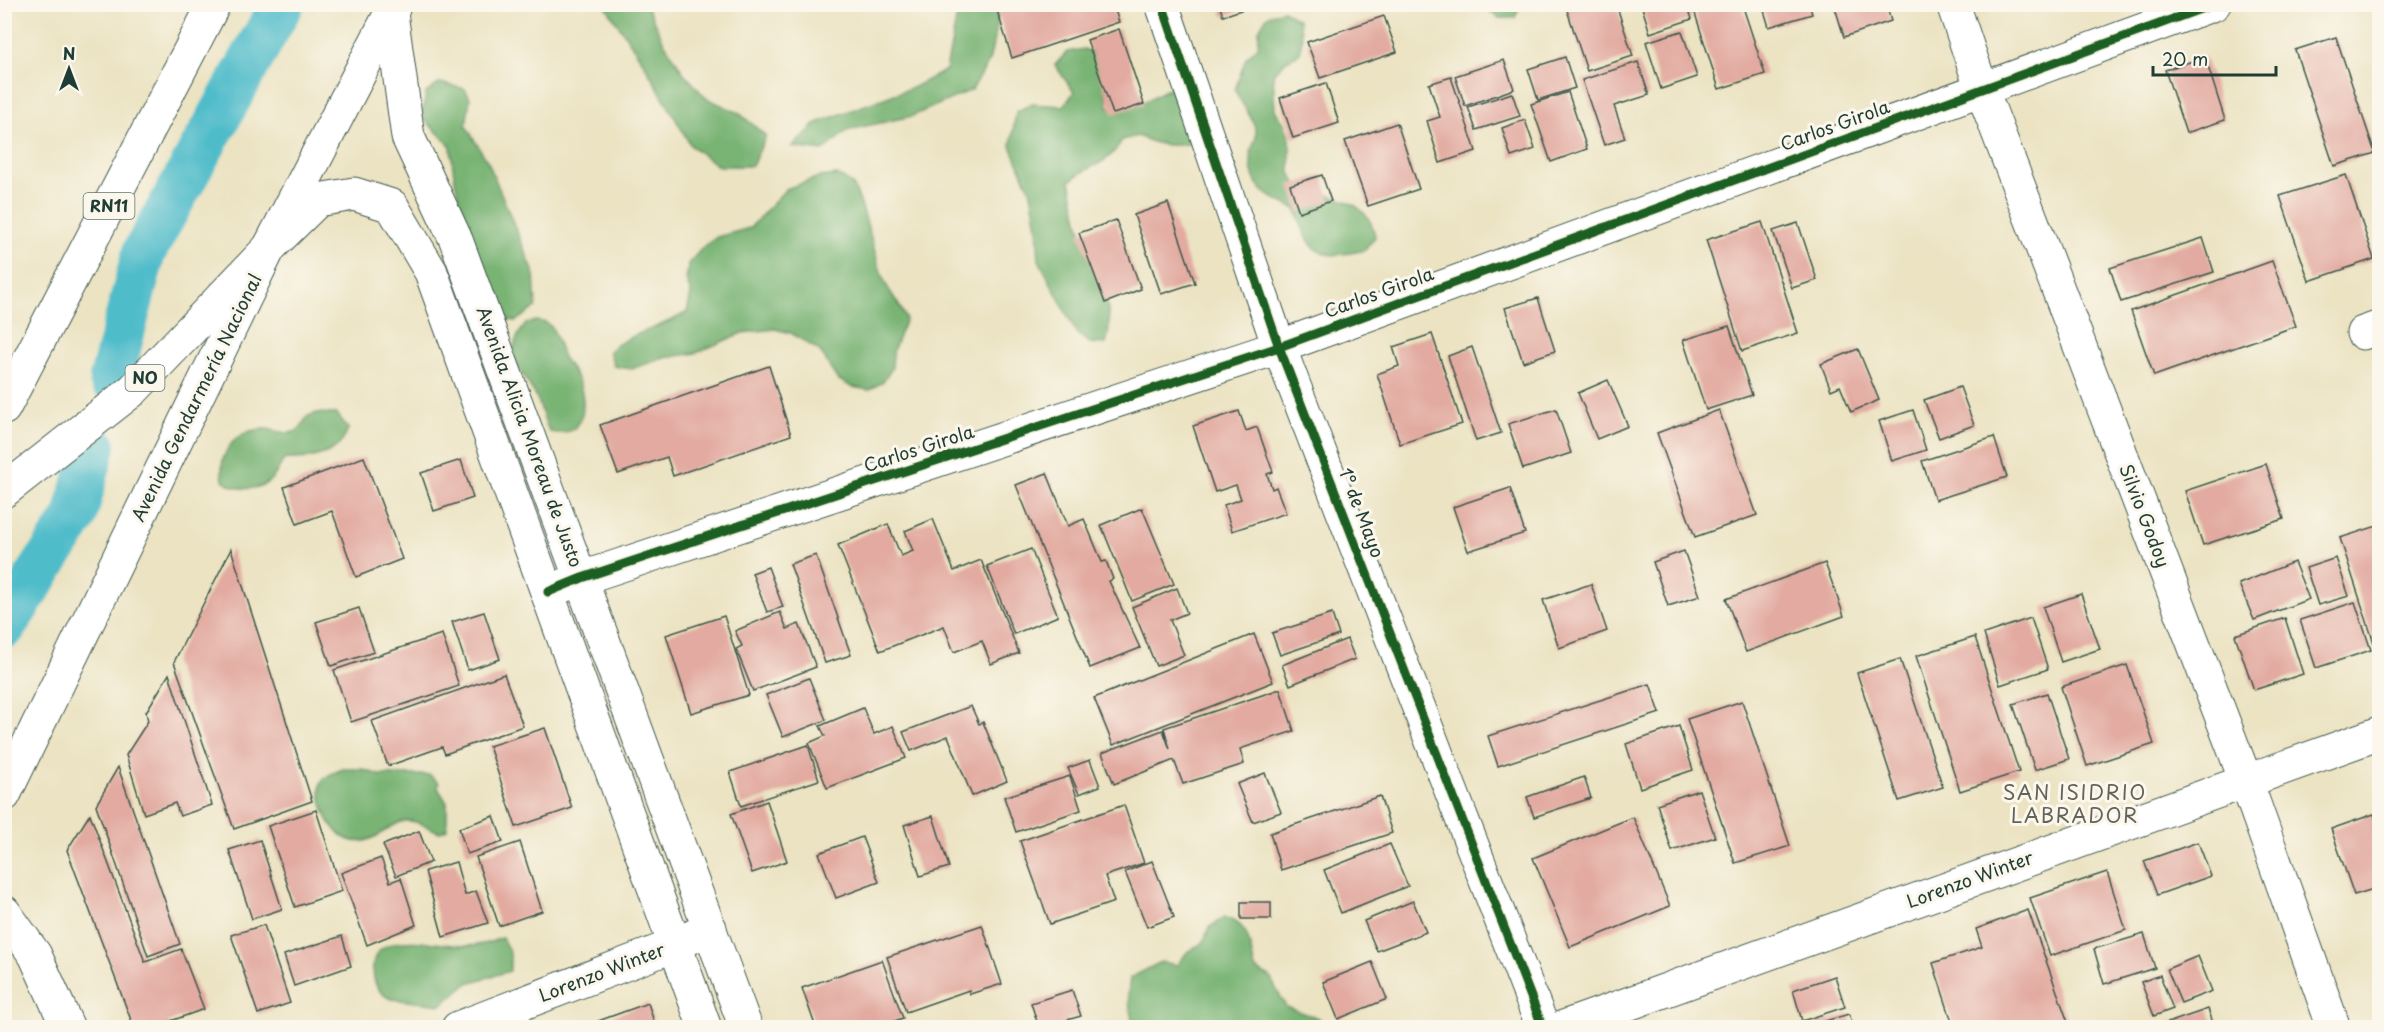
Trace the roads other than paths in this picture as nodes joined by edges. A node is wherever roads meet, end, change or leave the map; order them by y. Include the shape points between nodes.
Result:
1 (214, 4) edge
2 (1161, 4) edge
3 (1953, 4) edge
4 (2214, 4) edge
5 (393, 9) edge
6 (1982, 90) junction
7 (270, 248) junction
8 (1279, 347) junction
9 (4, 408) edge
10 (4, 491) edge
11 (582, 578) junction
12 (548, 592) junction
13 (2379, 733) edge
14 (2246, 782) junction
15 (4, 795) edge
16 (4, 912) edge
17 (710, 928) junction
18 (675, 945) junction
19 (68, 1028) edge
20 (458, 1028) edge
21 (705, 1028) edge
22 (746, 1028) edge
23 (1543, 1028) edge
24 (1561, 1028) edge
25 (2334, 1028) edge

1 - 9 main road, RN11
2 - 8 main road, 1° de Mayo
3 - 6 main road, Silvio Godoy
4 - 6 main road, Carlos Girola
5 - 7 main road, Avenida Gendarmería Nacional
5 - 11 main road, Avenida Alicia Moreau de Justo via 408,137 456,240
6 - 8 main road, Carlos Girola
6 - 14 main road, Silvio Godoy
7 - 10 main road, NO via 133,390
7 - 12 main road, Avenida Alicia Moreau de Justo via 318,200 354,194 392,206 431,272
7 - 15 main road, Avenida Gendarmería Nacional
8 - 11 main road, Carlos Girola
8 - 23 main road, 1° de Mayo
11 - 12 main road, Carlos Girola
11 - 17 main road, Avenida Alicia Moreau de Justo
12 - 18 main road, Avenida Alicia Moreau de Justo
13 - 14 main road, Lorenzo Winter
14 - 24 main road, Lorenzo Winter
14 - 25 main road, Silvio Godoy
16 - 19 main road via 35,955
17 - 18 main road, Lorenzo Winter
17 - 22 main road, Avenida Alicia Moreau de Justo
18 - 20 main road, Lorenzo Winter
18 - 21 main road, Avenida Alicia Moreau de Justo

